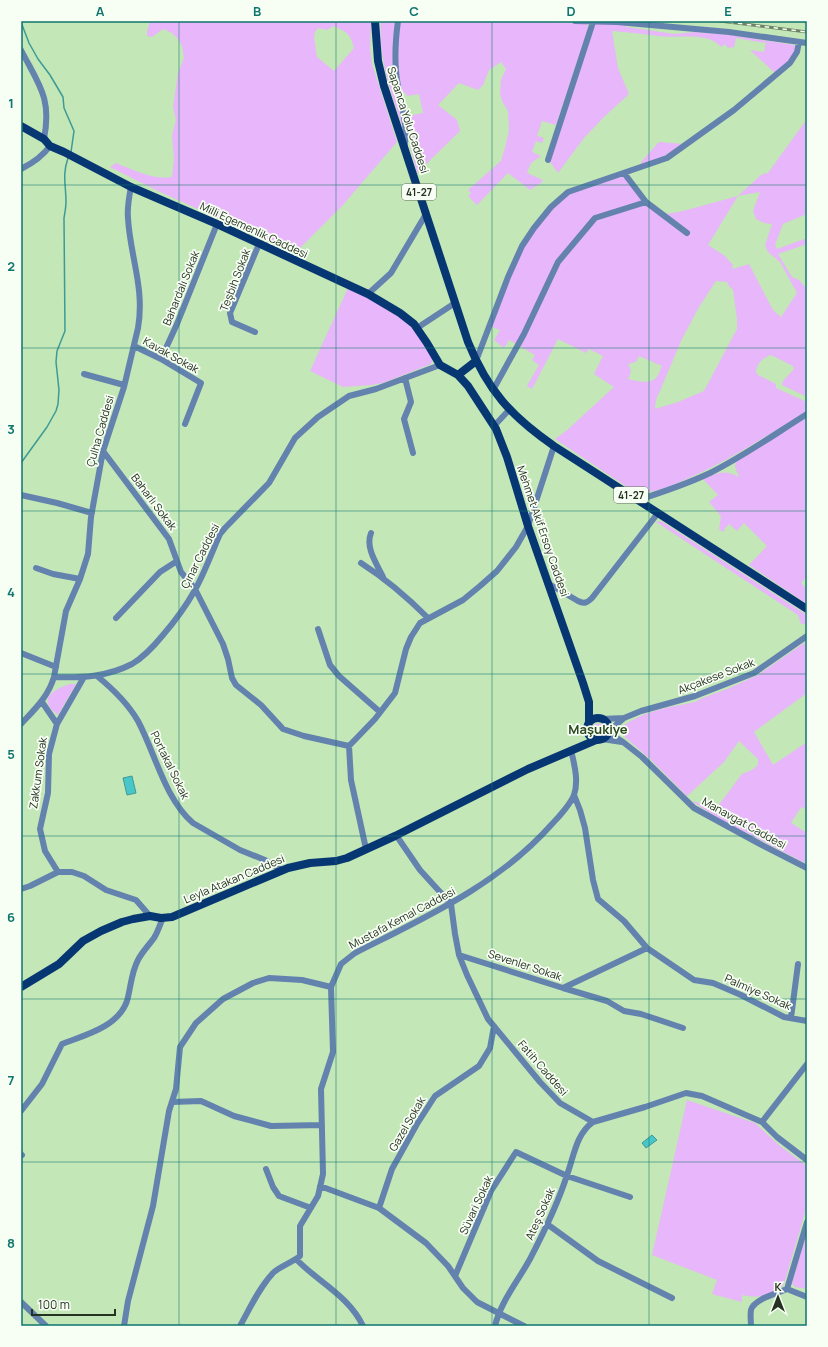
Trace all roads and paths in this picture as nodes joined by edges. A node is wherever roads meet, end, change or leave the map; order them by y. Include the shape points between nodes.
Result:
1 (375, 21) edge
2 (398, 21) edge
3 (575, 21) edge
4 (593, 22) edge
5 (799, 42) junction
6 (807, 43) edge
7 (21, 50) edge
8 (21, 126) edge
9 (44, 139) junction
10 (50, 146) junction
11 (404, 148) junction
12 (548, 160) dead end
13 (21, 169) edge
14 (624, 173) junction
15 (131, 187) junction
16 (646, 202) junction
17 (426, 214) junction
18 (217, 224) junction
19 (687, 233) dead end
20 (259, 244) junction
21 (368, 294) junction
22 (455, 303) junction
23 (417, 328) junction
24 (255, 332) dead end
25 (134, 346) junction
26 (161, 359) junction
27 (476, 361) junction
28 (440, 365) junction
29 (84, 374) dead end
30 (458, 375) junction
31 (406, 378) junction
32 (124, 385) junction
33 (493, 390) junction
34 (509, 410) junction
35 (807, 414) edge
36 (185, 424) dead end
37 (494, 426) junction
38 (554, 446) junction
39 (103, 451) junction
40 (413, 453) dead end
41 (21, 495) edge
42 (638, 500) junction
43 (92, 513) junction
44 (658, 513) junction
45 (528, 526) junction
46 (370, 533) dead end
47 (177, 561) junction
48 (361, 563) dead end
49 (36, 568) dead end
50 (384, 578) junction
51 (80, 579) junction
52 (548, 584) junction
53 (195, 590) junction
54 (807, 608) edge
55 (116, 618) dead end
56 (428, 618) junction
57 (318, 629) dead end
58 (807, 636) edge
59 (21, 653) edge
60 (56, 667) junction
61 (97, 676) junction
62 (54, 677) junction
63 (84, 677) junction
64 (42, 702) junction
65 (589, 702) junction
66 (380, 712) junction
67 (600, 718) junction
68 (624, 718) junction
69 (589, 723) junction
70 (21, 724) edge
71 (57, 724) junction
72 (588, 732) junction
73 (609, 732) junction
74 (599, 740) junction
75 (623, 742) junction
76 (349, 746) junction
77 (571, 750) junction
78 (574, 795) junction
79 (396, 835) junction
80 (366, 849) junction
81 (807, 868) edge
82 (282, 870) junction
83 (58, 872) junction
84 (21, 889) edge
85 (451, 904) junction
86 (150, 916) junction
87 (163, 918) junction
88 (647, 948) junction
89 (459, 955) junction
90 (798, 964) dead end
91 (21, 987) edge
92 (331, 987) junction
93 (563, 988) junction
94 (791, 1018) junction
95 (807, 1021) edge
96 (494, 1026) junction
97 (683, 1028) dead end
98 (807, 1064) edge
99 (172, 1102) junction
100 (21, 1111) edge
101 (593, 1122) junction
102 (762, 1122) junction
103 (322, 1126) junction
104 (807, 1160) edge
105 (266, 1169) dead end
106 (567, 1176) junction
107 (320, 1186) junction
108 (630, 1197) dead end
109 (311, 1208) junction
110 (379, 1208) junction
111 (807, 1222) edge
112 (547, 1224) junction
113 (296, 1259) junction
114 (455, 1276) junction
115 (787, 1289) junction
116 (805, 1295) edge
117 (672, 1298) dead end
118 (21, 1302) edge
119 (498, 1313) junction
120 (753, 1325) edge
121 (46, 1326) edge
122 (124, 1326) edge
123 (240, 1326) edge
124 (363, 1326) edge
125 (495, 1326) edge
126 (524, 1326) edge

1 - 11 main road, Sapanca Yolu Caddesi / 41-27 via 380,71
2 - 11 street via 395,48 398,86 407,132
3 - 4 street
4 - 5 street via 729,32
4 - 12 street
5 - 6 street
5 - 14 street via 797,52 790,63 734,110 667,158
7 - 9 street via 45,100 47,116
8 - 9 main road, Milli Egemenlik Caddesi
9 - 10 main road, Milli Egemenlik Caddesi
10 - 13 street via 36,161
10 - 15 main road, Milli Egemenlik Caddesi
11 - 17 main road, Sapanca Yolu Caddesi / 41-27
14 - 16 street
14 - 27 street via 568,192 551,207 534,228 522,246
15 - 18 main road, Milli Egemenlik Caddesi
15 - 25 street, Çulha Caddesi via 128,219 139,284 139,319
16 - 19 street
16 - 33 street via 595,218 558,262 524,334
17 - 21 street via 391,273
17 - 22 main road, Sapanca Yolu Caddesi / 41-27
18 - 20 main road, Milli Egemenlik Caddesi
18 - 26 street, Bahardalı Sokak
20 - 21 main road, Milli Egemenlik Caddesi
20 - 24 street, Teşbih Sokak via 230,314 232,322
21 - 23 main road, Milli Egemenlik Caddesi via 400,313
22 - 23 street
22 - 27 main road, Sapanca Yolu Caddesi / 41-27
23 - 28 main road, Milli Egemenlik Caddesi
25 - 26 street, Kavak Sokak
25 - 32 street, Çulha Caddesi
26 - 36 street, Kavak Sokak via 201,383
27 - 30 main road
27 - 33 main road, 41-27
28 - 30 main road, Milli Egemenlik Caddesi
28 - 31 street, Çınar Caddesi
29 - 32 street
30 - 37 main road, Mehmet Akif Ersoy Caddesi
31 - 40 street via 411,402 404,416 404,424
31 - 53 street, Çınar Caddesi via 349,396 318,416 301,431 269,483 220,534
32 - 39 street, Çulha Caddesi
33 - 34 main road, 41-27
34 - 37 street
34 - 38 main road, 41-27
35 - 42 street via 710,473
37 - 45 main road, Mehmet Akif Ersoy Caddesi via 507,457
38 - 42 main road, 41-27
38 - 45 street
39 - 43 street, Çulha Caddesi
39 - 47 street, Baharlı Sokak via 165,533
41 - 43 street
42 - 44 main road, 41-27
43 - 51 street, Çulha Caddesi via 88,554
44 - 52 street via 586,603
44 - 54 main road, 41-27
45 - 52 main road, Mehmet Akif Ersoy Caddesi
45 - 56 street via 507,559 489,579 463,600
46 - 50 street via 369,544
47 - 53 street, Baharlı Sokak via 184,577
47 - 55 street via 160,572
48 - 50 street
49 - 51 street
50 - 56 street
51 - 60 street, Çulha Caddesi via 66,611
52 - 65 main road, Mehmet Akif Ersoy Caddesi
53 - 61 street, Çınar Caddesi via 154,646 142,657 122,668
53 - 76 street, Baharlı Sokak via 226,652 236,685 261,705 283,729
56 - 66 street via 420,623 411,637 395,693
57 - 66 street via 330,665
58 - 68 street, Akçakese Sokak via 763,668 746,676 695,696
59 - 60 street
60 - 62 street, Çulha Caddesi
61 - 63 street, Çınar Caddesi
61 - 82 street, Portakal Sokak via 123,699 131,711 172,795 187,818 240,850
62 - 63 street, Çınar Caddesi
62 - 64 street
63 - 71 street
64 - 70 street
64 - 71 street, Zakkum Sokak
65 - 67 main road
65 - 69 main road
66 - 76 street
67 - 68 street
67 - 69 main road via 595,718
67 - 73 main road via 608,723
68 - 73 street
69 - 72 main road
71 - 83 street, Zakkum Sokak via 49,754 48,793 40,829 45,851
72 - 74 main road via 592,738
72 - 77 main road
73 - 74 main road
73 - 75 street, Manavgat Caddesi
74 - 75 street
74 - 77 main road, Leyla Atakan Caddesi
75 - 81 street, Manavgat Caddesi via 694,808
76 - 80 street via 351,780
77 - 78 street via 576,777
77 - 79 main road, Leyla Atakan Caddesi
78 - 85 street, Mustafa Kemal Caddesi via 558,818 528,848 497,875
78 - 88 street, Palmiye Sokak via 584,828 598,899 624,921
79 - 80 main road, Leyla Atakan Caddesi
79 - 85 street via 420,870
80 - 82 main road, Leyla Atakan Caddesi via 340,860 310,863
82 - 87 main road, Leyla Atakan Caddesi via 180,914
83 - 84 street
83 - 86 street via 80,874 106,890 136,900
85 - 89 street, Fatih Caddesi
85 - 92 street, Mustafa Kemal Caddesi via 355,953 341,964
86 - 87 main road, Leyla Atakan Caddesi
86 - 91 main road, Leyla Atakan Caddesi via 122,922 91,936 59,964
87 - 100 street via 155,937 138,960 121,1012 110,1023 96,1031 62,1044 42,1084
88 - 93 street, Sevenler Sokak
88 - 94 street, Palmiye Sokak via 694,980 713,983
89 - 93 street, Sevenler Sokak
89 - 96 street, Fatih Caddesi via 488,1019
90 - 94 street
92 - 99 street via 302,980 269,978 253,983 223,1000 196,1023 180,1047 176,1089
92 - 103 street, Mustafa Kemal Caddesi via 333,1052 321,1089
93 - 97 street via 607,1001 624,1011
94 - 95 street, Palmiye Sokak
96 - 101 street, Fatih Caddesi via 560,1103
96 - 110 street, Gazel Sokak via 490,1048 479,1066 435,1096 421,1118 392,1169
98 - 102 street
99 - 103 street via 201,1101 234,1116 271,1126
99 - 122 street via 153,1206
101 - 102 street via 686,1093 702,1096
101 - 106 street, Ateş Sokak via 581,1133
102 - 104 street
103 - 107 street, Mustafa Kemal Caddesi via 323,1174
105 - 109 street via 279,1196
106 - 108 street
106 - 112 street, Ateş Sokak
106 - 114 street, Süvari Sokak via 516,1152 486,1200
107 - 109 street, Mustafa Kemal Caddesi
107 - 110 street
109 - 113 street, Mustafa Kemal Caddesi via 300,1226 300,1256
110 - 114 street via 426,1244
111 - 115 street
112 - 117 street via 598,1261
112 - 119 street, Ateş Sokak
113 - 123 street via 274,1271
113 - 124 street via 348,1303
114 - 119 street via 477,1302
115 - 116 street
115 - 120 street via 754,1305 751,1311
118 - 121 street
119 - 125 street, Ateş Sokak
119 - 126 street

